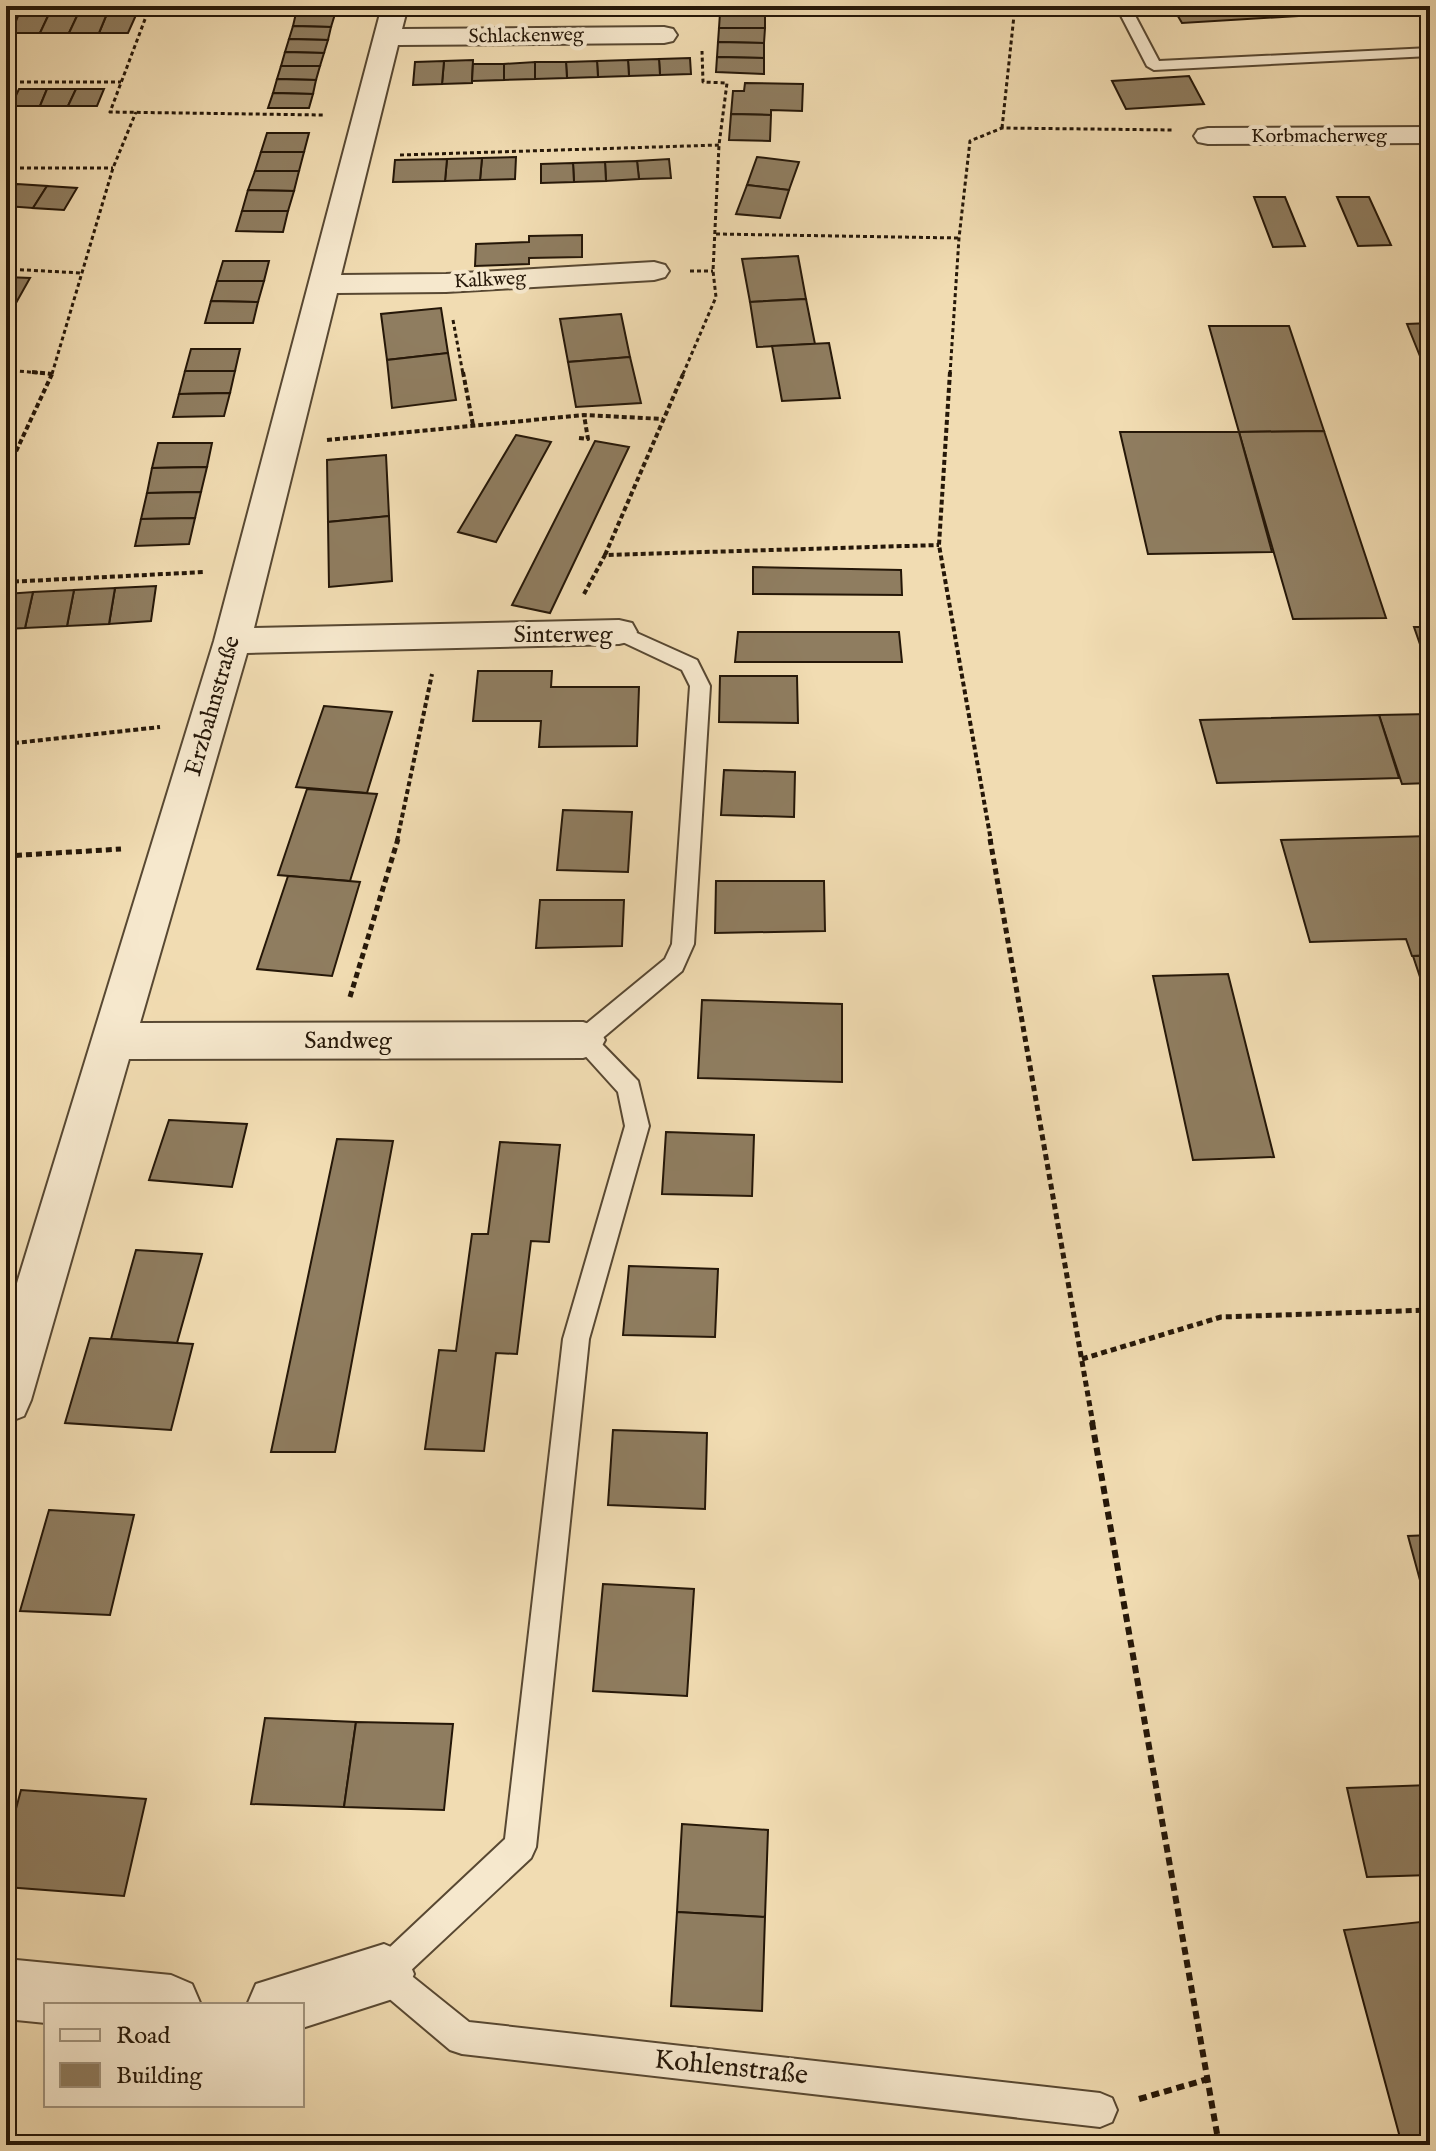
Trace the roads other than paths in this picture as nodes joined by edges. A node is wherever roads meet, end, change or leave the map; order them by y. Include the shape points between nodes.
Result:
1 (1123, 6) edge
2 (391, 22) edge
3 (664, 35) road end
4 (1430, 52) edge
5 (1430, 135) edge
6 (1208, 136) road end
7 (654, 271) dead end
8 (325, 284) junction
9 (619, 632) joint
10 (232, 641) junction
11 (583, 1040) junction
12 (114, 1041) junction
13 (6, 1400) edge
14 (384, 1974) junction
15 (6, 1989) edge
16 (150, 2003) edge
17 (284, 2003) edge
18 (1100, 2110) road end

1 - 4 lane via 1154,66
2 - 3 street, Schlackenweg
2 - 8 street, Erzbahnstraße
5 - 6 street, Korbmacherweg
7 - 8 street, Kalkweg
8 - 10 street, Erzbahnstraße
9 - 10 street, Sinterweg
9 - 11 lane, Sinterweg via 690,665 700,686 683,944 674,965
10 - 12 street, Erzbahnstraße
11 - 12 street, Sandweg
11 - 14 lane via 629,1088 637,1126 576,1339 520,1847
12 - 13 street, Erzbahnstraße
14 - 17 street
14 - 18 lane, Kohlenstraße via 462,2038
15 - 16 street

